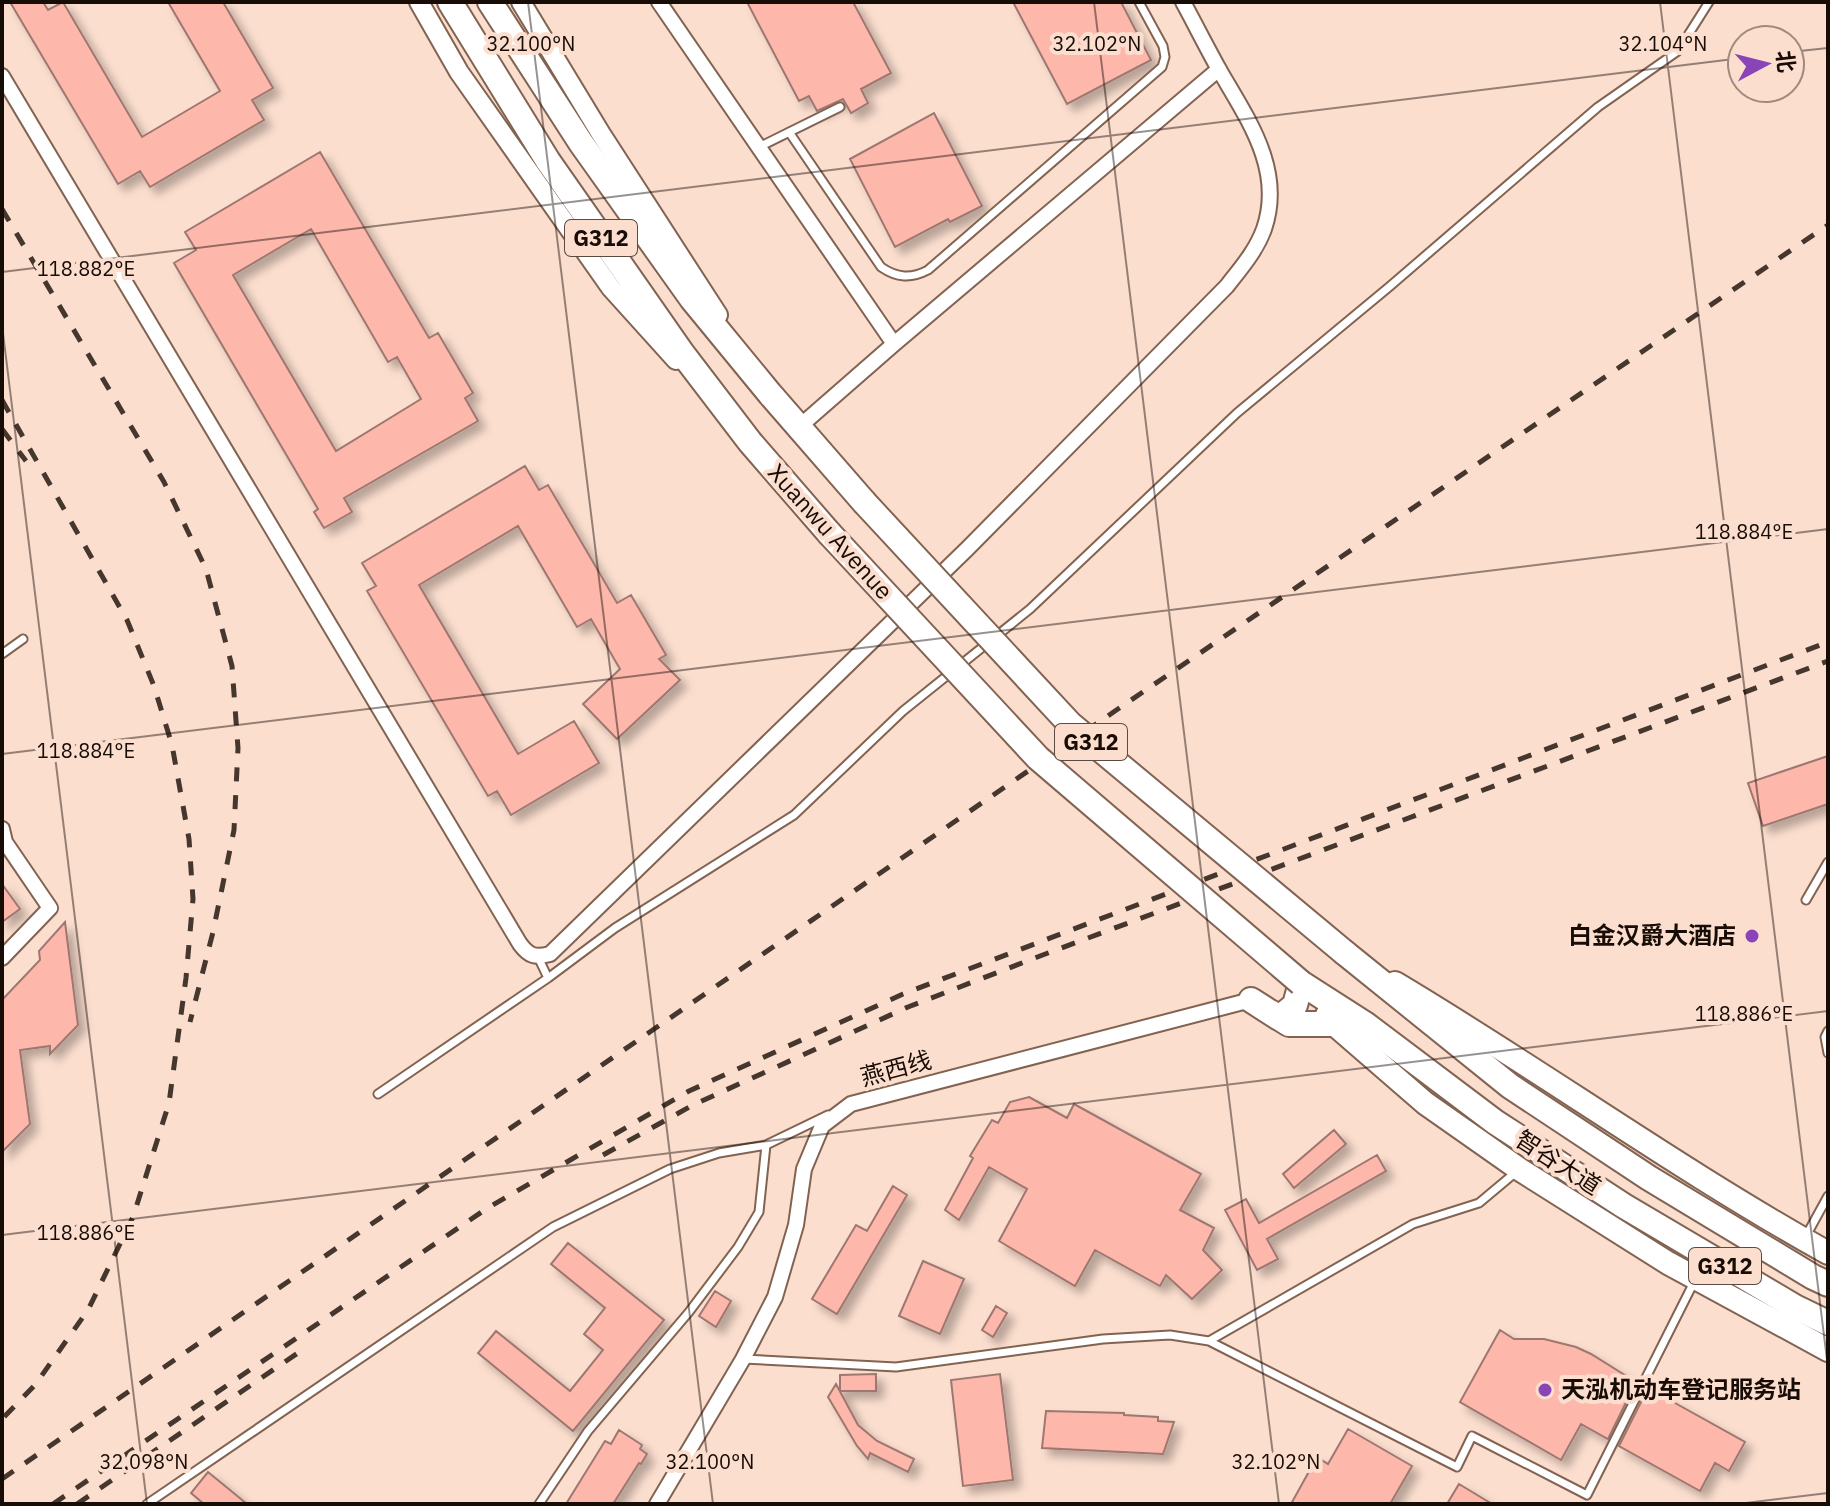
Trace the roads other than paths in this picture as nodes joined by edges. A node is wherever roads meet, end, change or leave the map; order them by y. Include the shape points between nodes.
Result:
1 (419, 2) edge
2 (450, 2) edge
3 (521, 2) edge
4 (659, 2) edge
5 (1139, 2) edge
6 (1183, 2) edge
7 (1709, 2) edge
8 (491, 4) edge
9 (1219, 69) junction
10 (2, 76) edge
11 (840, 107) dead end
12 (789, 132) junction
13 (759, 147) junction
14 (894, 344) junction
15 (770, 394) junction
16 (799, 427) junction
17 (750, 442) junction
18 (23, 639) dead end
19 (2, 654) edge
20 (2, 829) edge
21 (1828, 862) edge
22 (1806, 900) dead end
23 (1345, 953) junction
24 (538, 957) junction
25 (2, 958) edge
26 (548, 978) junction
27 (1301, 983) junction
28 (1251, 1000) junction
29 (1365, 1024) junction
30 (1335, 1025) junction
31 (1828, 1031) edge
32 (1828, 1053) edge
33 (378, 1094) dead end
34 (851, 1104) junction
35 (766, 1145) junction
36 (1519, 1169) junction
37 (1828, 1196) edge
38 (1804, 1240) junction
39 (1828, 1253) edge
40 (1696, 1278) junction
41 (1828, 1284) edge
42 (1828, 1323) edge
43 (1209, 1341) junction
44 (1828, 1350) edge
45 (743, 1359) junction
46 (1587, 1495) junction
47 (147, 1504) edge
48 (539, 1504) edge
49 (657, 1504) edge
50 (1582, 1504) edge

1 - 17 street via 459,72 611,288
2 - 17 highway, Xuanwu Avenue / G312 via 548,161
3 - 15 street
4 - 13 street
5 - 12 lane via 1163,46 1162,67 920,275 902,277 881,267
6 - 9 street
7 - 26 lane via 1678,51 1598,107 1237,413 1030,609 903,711 794,815 615,928
8 - 15 highway, Xuanwu Avenue / G312 via 673,273
9 - 14 street
9 - 24 street via 1264,155 1269,201 1255,250 1227,286 967,549 550,954
10 - 24 street via 520,944
11 - 12 lane
12 - 13 lane
13 - 14 street
14 - 16 street
15 - 16 highway, Xuanwu Avenue / G312
16 - 23 highway, Xuanwu Avenue / G312, bridge via 1070,724
17 - 27 highway, Xuanwu Avenue / G312, bridge via 1038,758
18 - 19 lane
20 - 25 street via 5,842 50,908
21 - 22 lane
23 - 38 main road
23 - 41 highway, 智谷大道 / G312 via 1510,1086 1649,1178
24 - 26 lane
26 - 33 lane
27 - 28 highway via 1295,1005 1279,1018
27 - 29 highway, 智谷大道 / G312
27 - 30 main road
28 - 30 highway via 1289,1024
28 - 34 street, 燕西线
29 - 30 highway
29 - 42 highway, 智谷大道 / G312 via 1495,1122 1624,1206
30 - 36 main road via 1425,1103
31 - 32 lane
34 - 35 lane
34 - 45 street, 燕西线 via 822,1126 804,1169 796,1225 775,1297
35 - 47 lane via 670,1169 553,1227
35 - 48 lane via 759,1212 738,1247 588,1431
36 - 40 main road
36 - 43 lane via 1479,1203 1413,1224
37 - 38 lane
38 - 39 main road
40 - 44 main road
40 - 46 lane
43 - 45 lane via 1170,1335 1103,1339 896,1367
43 - 46 lane via 1457,1467 1472,1436
45 - 49 street, 燕西线
46 - 50 lane

